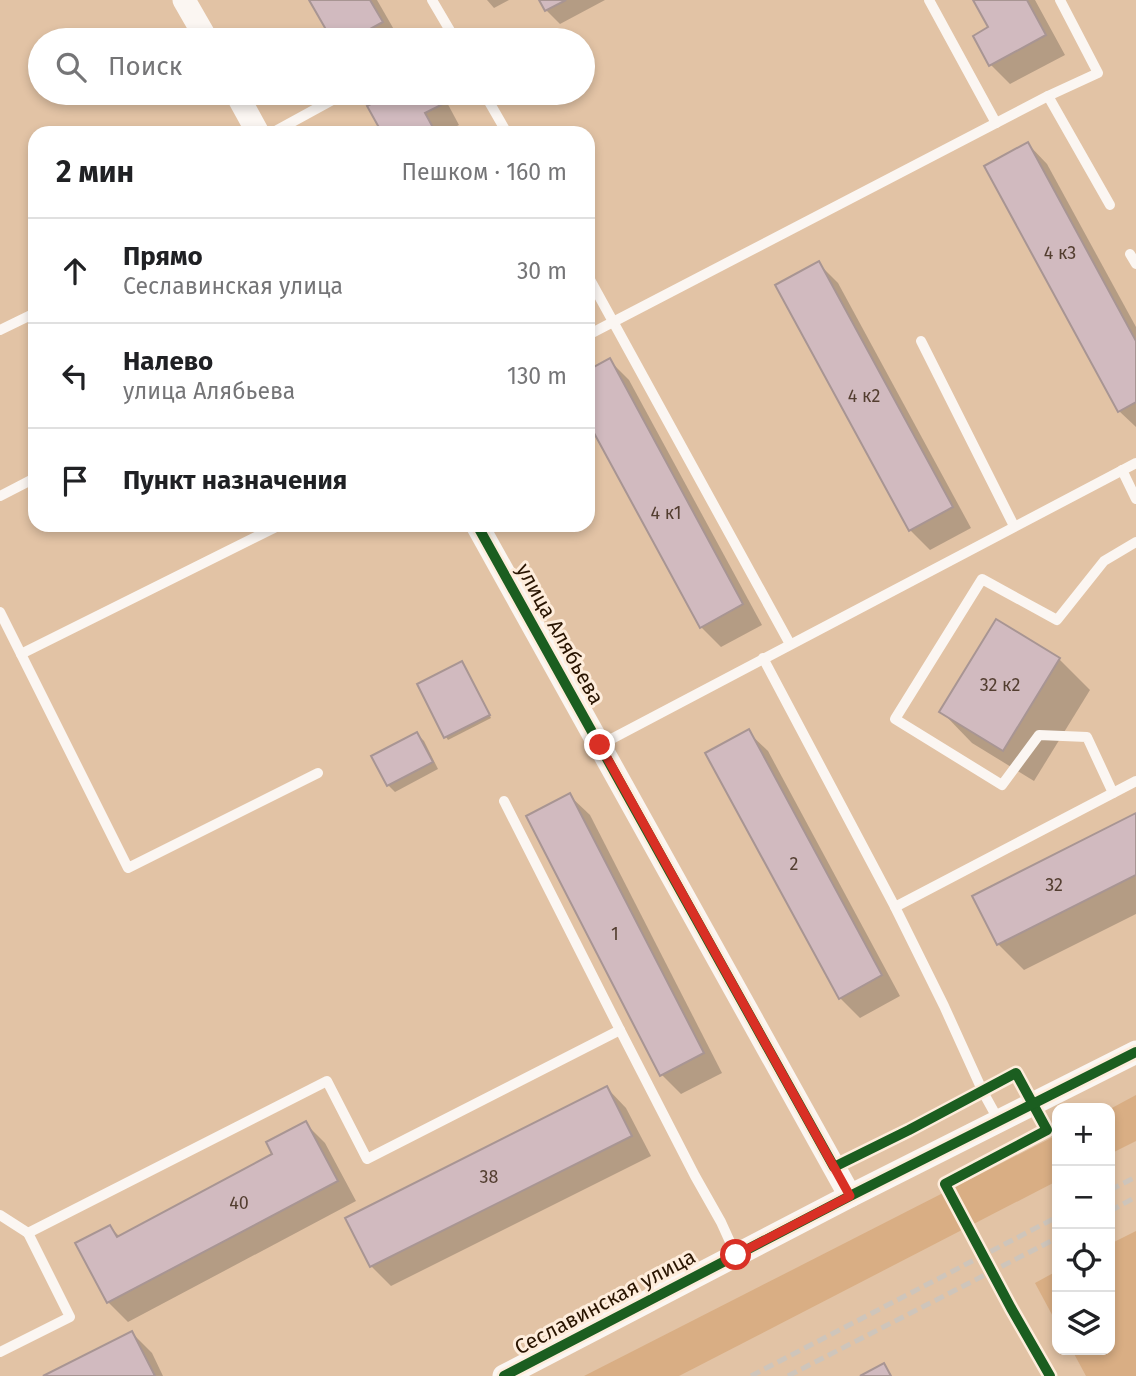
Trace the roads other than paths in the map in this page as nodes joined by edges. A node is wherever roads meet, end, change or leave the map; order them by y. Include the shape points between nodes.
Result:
1 (184, 0) edge
2 (432, 0) edge
3 (929, 0) edge
4 (1060, 0) edge
5 (200, 28) edge
6 (445, 28) edge
7 (1048, 96) junction
8 (243, 105) edge
9 (323, 105) edge
10 (491, 105) edge
11 (996, 124) junction
12 (254, 126) edge
13 (285, 126) edge
14 (503, 126) edge
15 (1110, 205) dead end
16 (1130, 254) dead end
17 (1136, 264) edge
18 (595, 288) edge
19 (28, 316) edge
20 (614, 322) junction
21 (0, 330) edge
22 (595, 332) edge
23 (921, 341) dead end
24 (1136, 463) edge
25 (1122, 470) junction
26 (28, 482) edge
27 (0, 496) edge
28 (1136, 499) edge
29 (1014, 526) junction
30 (266, 532) edge
31 (481, 532) edge
32 (1136, 542) edge
33 (0, 612) edge
34 (790, 644) junction
35 (21, 654) junction
36 (763, 658) junction
37 (600, 745) junction
38 (318, 773) dead end
39 (1136, 781) edge
40 (1113, 793) junction
41 (504, 801) dead end
42 (895, 907) junction
43 (620, 1030) junction
44 (1136, 1052) edge
45 (999, 1121) junction
46 (850, 1196) junction
47 (0, 1215) edge
48 (28, 1233) junction
49 (736, 1255) junction
50 (0, 1352) edge
51 (504, 1376) edge

1 - 5 street
2 - 6 lane
3 - 11 lane
4 - 7 lane via 1098,73
7 - 11 lane
7 - 15 lane
8 - 12 street
9 - 13 lane
10 - 14 lane
11 - 20 lane
16 - 17 lane
18 - 20 lane
19 - 21 lane
20 - 22 lane
20 - 34 lane
23 - 29 lane
24 - 25 lane
25 - 28 lane
25 - 29 lane
26 - 27 lane
29 - 34 lane
30 - 35 lane
31 - 37 street, улица Алябьева
32 - 40 lane via 1104,561 1057,620 982,579 895,719 1002,785 1039,735 1087,737
33 - 35 lane
34 - 36 lane
35 - 38 lane via 128,868
36 - 37 lane
36 - 42 lane
37 - 46 street, улица Алябьева
39 - 40 lane
40 - 42 lane
41 - 43 lane
42 - 45 lane
43 - 48 lane via 367,1159 327,1081
43 - 49 lane
44 - 45 street, Сеславинская улица
45 - 46 street, Сеславинская улица
46 - 49 street, Сеславинская улица
47 - 48 lane
48 - 50 lane via 70,1317
49 - 51 street, Сеславинская улица

